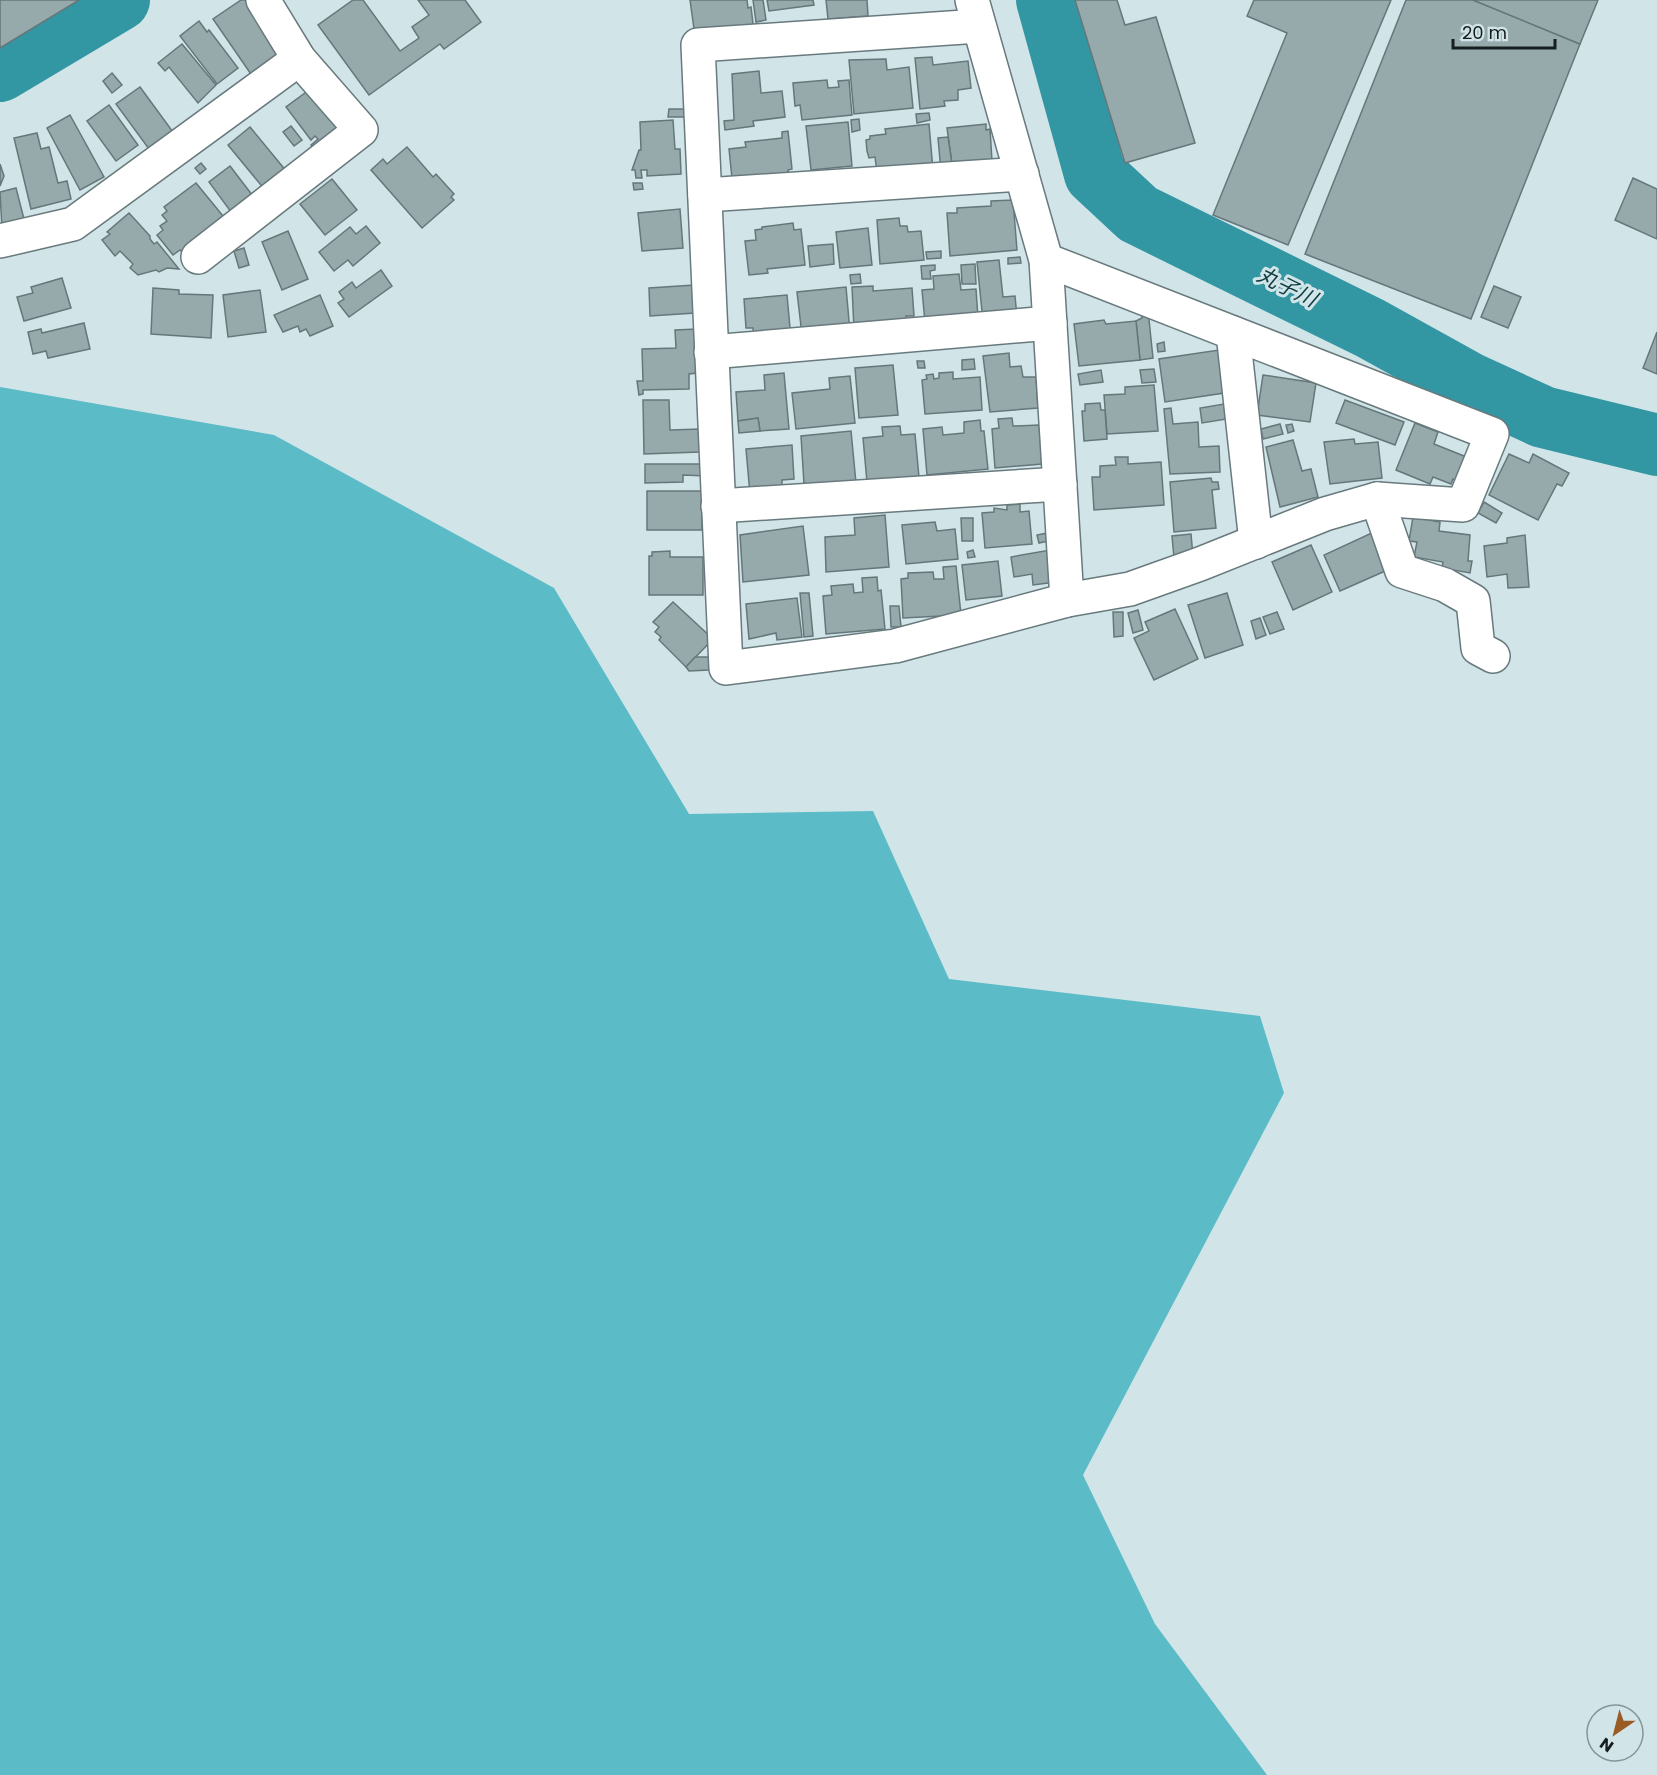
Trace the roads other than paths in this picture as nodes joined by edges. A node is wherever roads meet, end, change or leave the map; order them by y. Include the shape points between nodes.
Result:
1 (263, 0) edge
2 (976, 13) edge
3 (299, 59) junction
4 (1022, 174) junction
5 (705, 195) junction
6 (0, 241) edge
7 (198, 257) dead end
8 (1046, 260) junction
9 (1050, 323) junction
10 (1233, 333) junction
11 (711, 351) junction
12 (1060, 484) junction
13 (1377, 499) junction
14 (718, 506) junction
15 (1256, 542) junction
16 (1067, 600) junction
17 (1493, 656) dead end

1 - 3 street
2 - 4 street
2 - 5 street via 698,45
3 - 6 street via 73,224
3 - 7 street via 361,130
4 - 5 street
4 - 8 street
5 - 11 street
8 - 9 street
8 - 10 street
9 - 11 street
9 - 12 street
10 - 13 street via 1492,434 1463,505
10 - 15 street
11 - 14 street
12 - 14 street
12 - 16 street
13 - 15 street via 1325,514
13 - 17 street via 1402,571 1445,585 1473,602 1478,648
14 - 16 street via 726,668 895,646
15 - 16 street via 1130,589

